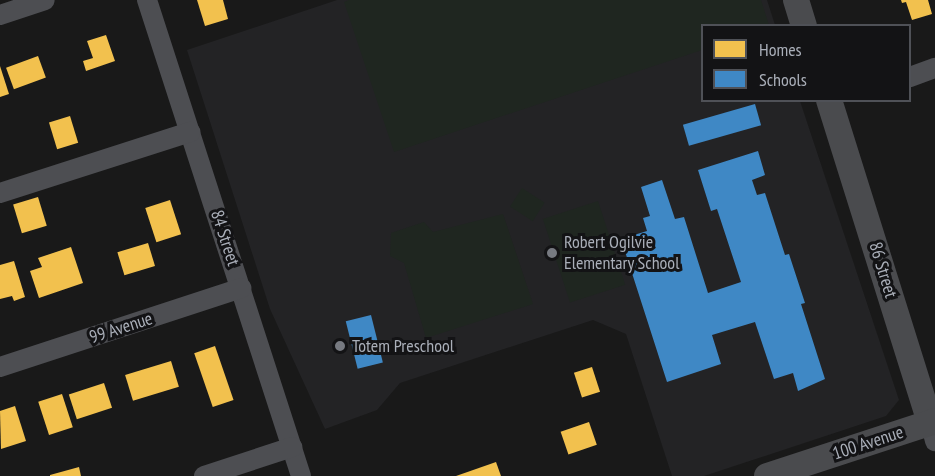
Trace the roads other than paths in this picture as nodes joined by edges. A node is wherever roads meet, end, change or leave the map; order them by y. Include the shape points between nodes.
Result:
1 (45, 0) edge
2 (147, 0) edge
3 (796, 0) edge
4 (0, 15) edge
5 (803, 24) edge
6 (935, 68) edge
7 (911, 76) edge
8 (832, 102) edge
9 (190, 132) junction
10 (0, 193) edge
11 (242, 288) junction
12 (0, 367) edge
13 (933, 428) edge
14 (292, 447) junction
15 (204, 476) edge
16 (301, 476) edge
17 (767, 476) edge

1 - 4 street
2 - 9 street, 84 Street
3 - 5 main road
6 - 7 street
8 - 13 main road, 86 Street
9 - 10 street
9 - 11 street, 84 Street
11 - 12 street, 99 Avenue
11 - 14 street, 84 Street
13 - 17 main road, 100 Avenue
14 - 15 street
14 - 16 street, 84 Street

